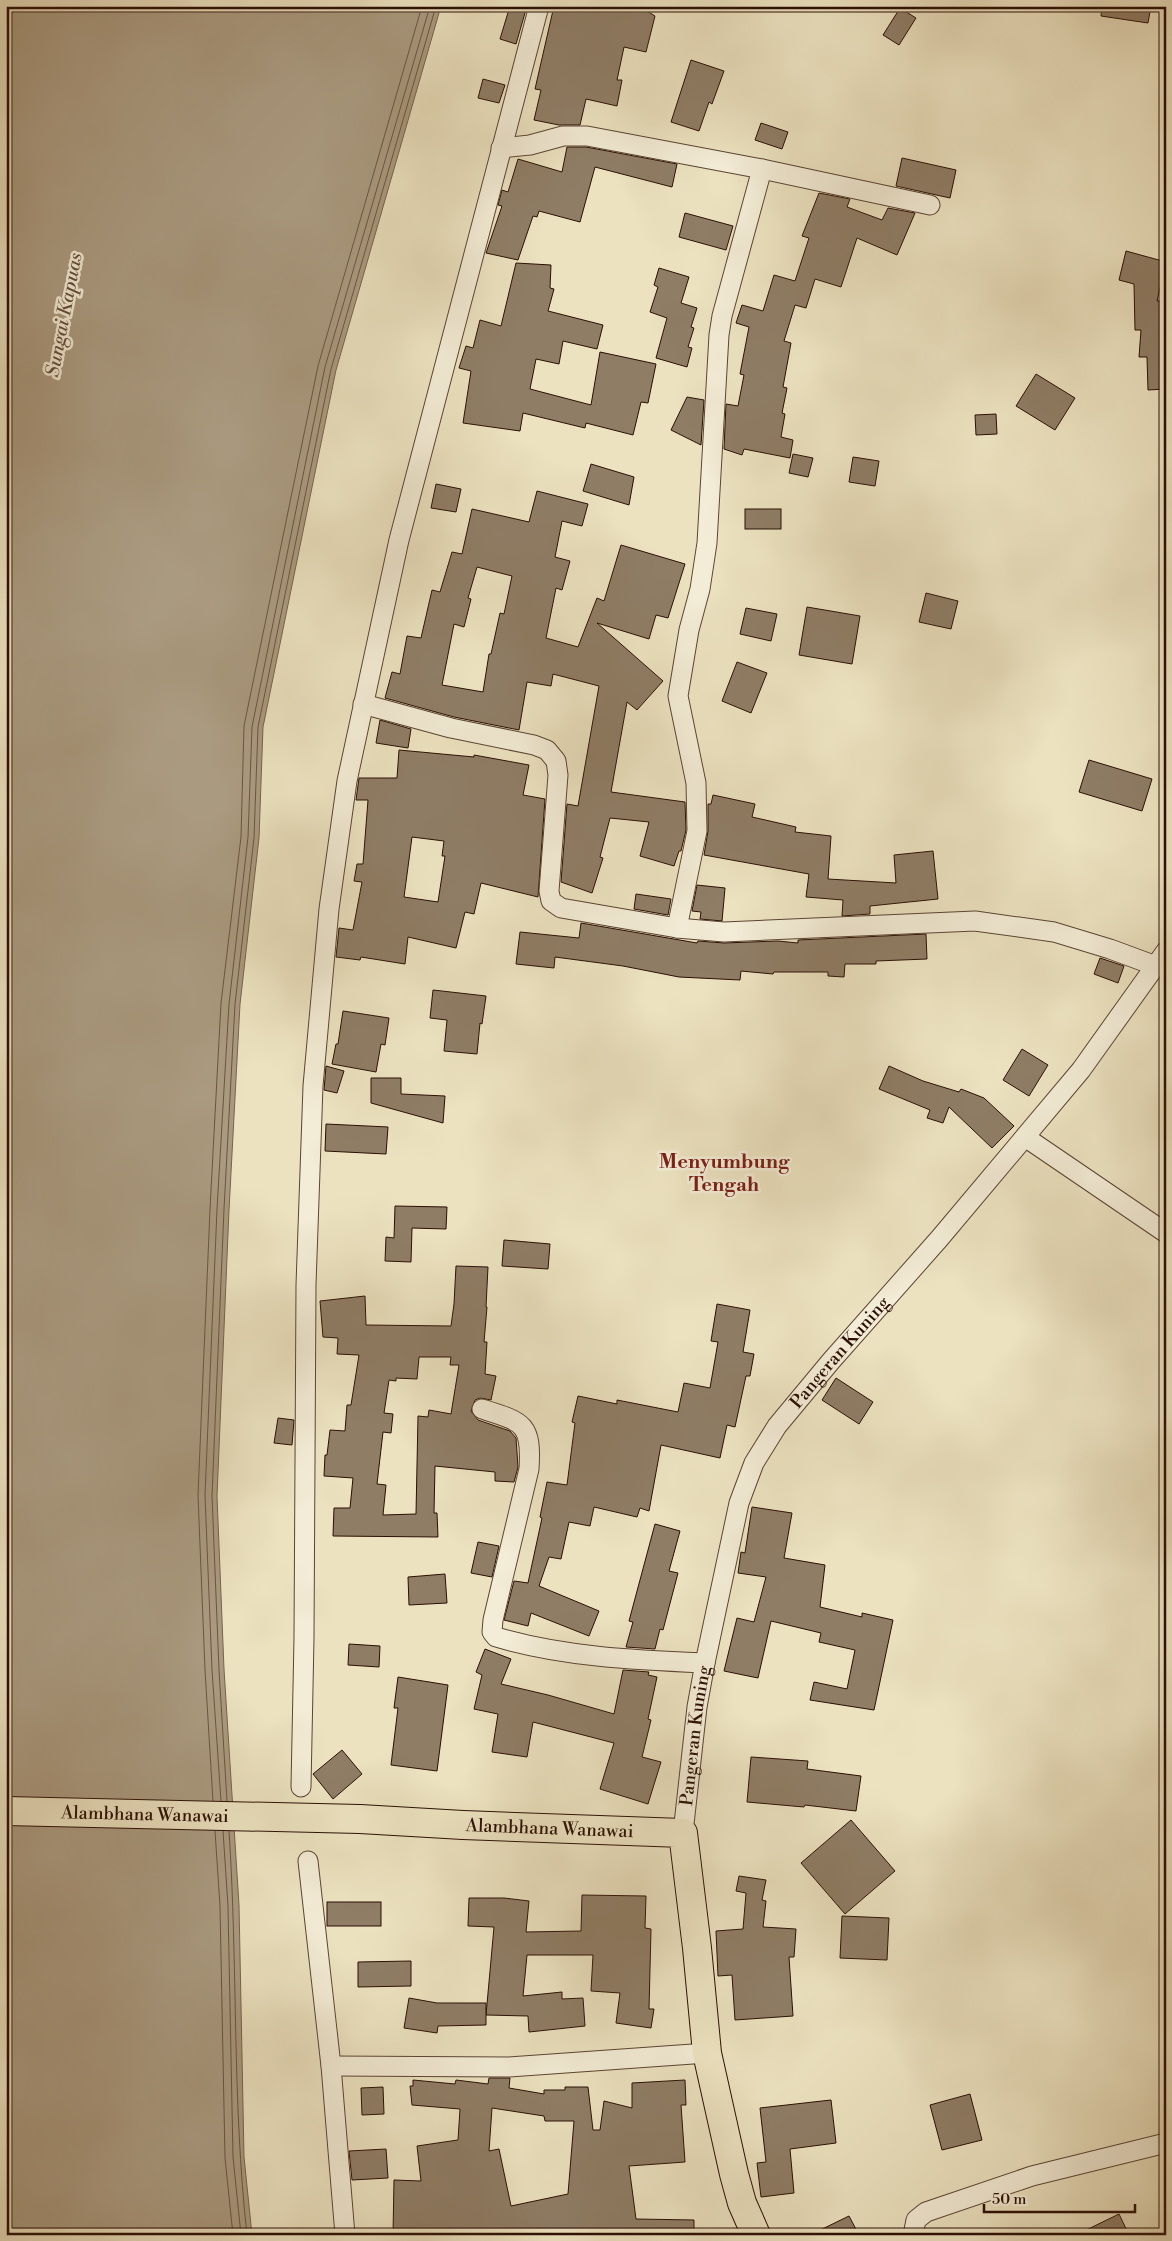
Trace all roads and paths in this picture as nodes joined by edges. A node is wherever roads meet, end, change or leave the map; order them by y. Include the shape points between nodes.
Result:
1 (539, 6) edge
2 (501, 148) junction
3 (762, 169) junction
4 (930, 205) dead end
5 (363, 704) junction
6 (677, 928) junction
7 (1161, 959) edge
8 (1026, 1137) junction
9 (1166, 1233) edge
10 (482, 1409) dead end
11 (705, 1663) junction
12 (301, 1787) dead end
13 (6, 1811) edge
14 (683, 1833) junction
15 (308, 1861) dead end
16 (706, 2053) junction
17 (331, 2066) junction
18 (1166, 2143) edge
19 (345, 2235) edge
20 (756, 2235) edge
21 (914, 2235) edge

1 - 2 street
2 - 3 street via 530,145 563,136 587,136
2 - 5 street via 399,540
3 - 4 street
3 - 6 street via 722,316 707,543 678,696 696,783 697,831
5 - 6 street via 547,750 556,762 558,775 549,891 551,901 573,911
5 - 12 street via 347,781 328,909 313,1086 306,1285
6 - 7 street via 724,932 975,921 1054,932 1110,949
7 - 8 street, Pangeran Kuning via 1081,1070
8 - 9 street
8 - 11 street, Pangeran Kuning via 831,1361 777,1426 754,1463 739,1503
10 - 11 street via 524,1427 530,1450 529,1469 493,1620 492,1632 496,1637 584,1655
11 - 14 street, Pangeran Kuning
13 - 14 main road, Alambhana Wanawai via 360,1819
14 - 16 main road
15 - 17 street
16 - 17 street via 508,2067
16 - 20 main road via 734,2174
17 - 19 street
18 - 21 street via 1032,2176 926,2212 916,2220

